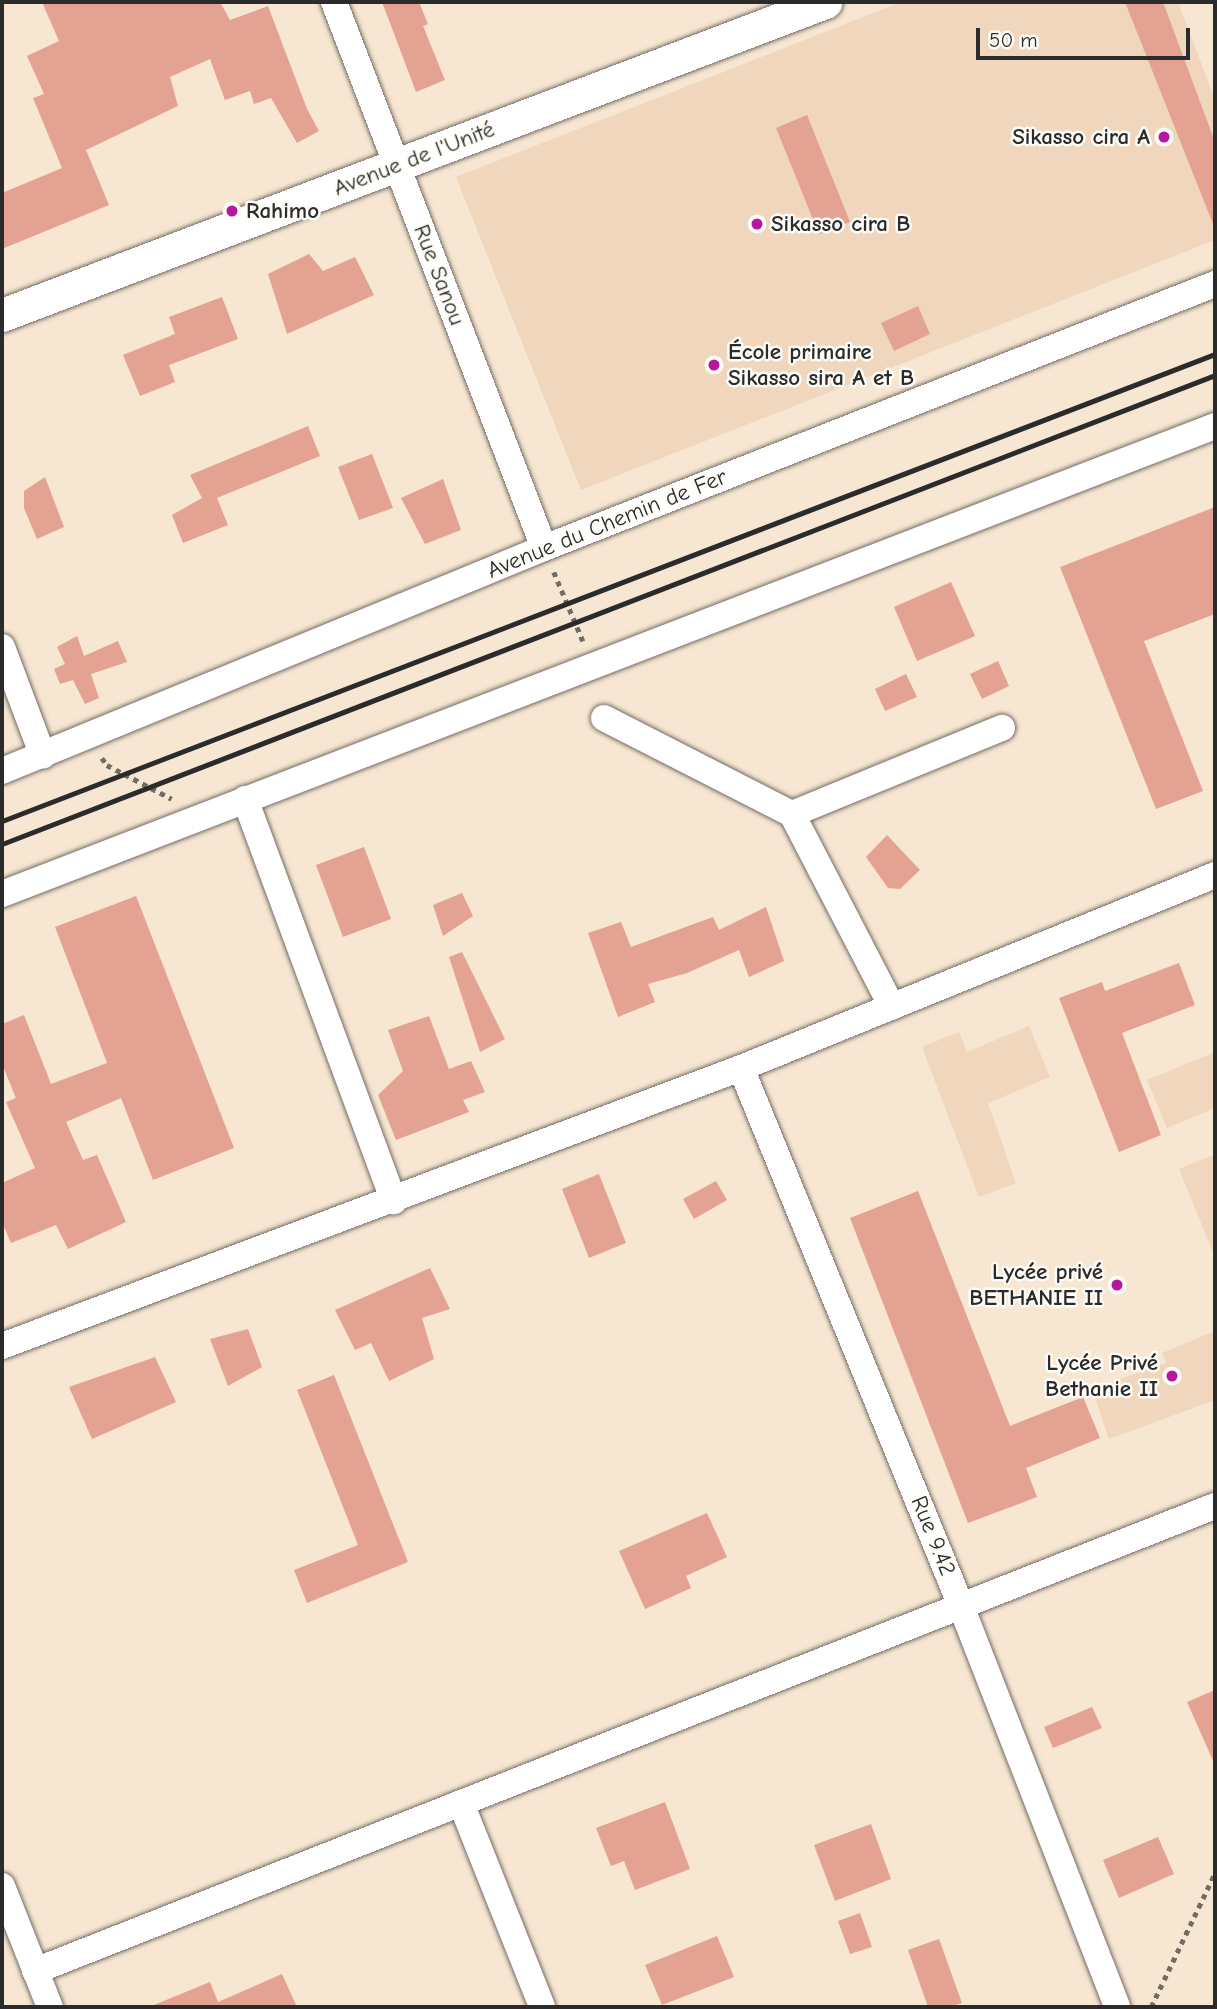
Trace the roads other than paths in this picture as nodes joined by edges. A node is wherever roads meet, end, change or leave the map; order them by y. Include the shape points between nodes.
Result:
1 (334, 2) edge
2 (825, 2) edge
3 (397, 166) junction
4 (1215, 284) edge
5 (2, 315) edge
6 (1215, 426) edge
7 (544, 548) junction
8 (2, 646) edge
9 (604, 718) dead end
10 (1002, 728) dead end
11 (43, 756) junction
12 (2, 771) edge
13 (245, 799) junction
14 (792, 814) junction
15 (1215, 875) edge
16 (2, 894) edge
17 (892, 1007) junction
18 (741, 1068) junction
19 (394, 1201) junction
20 (2, 1346) edge
21 (1215, 1506) edge
22 (961, 1606) junction
23 (461, 1803) junction
24 (2, 1886) edge
25 (35, 1971) junction
26 (50, 2007) edge
27 (542, 2007) edge
28 (1117, 2007) edge

1 - 3 street, Rue Sanou
2 - 3 street, Avenue de l'Unité
3 - 5 street, Avenue de l'Unité
3 - 7 street, Rue Sanou
4 - 7 street, Avenue du Chemin de Fer
6 - 13 street
7 - 11 street, Avenue du Chemin de Fer
8 - 11 street
9 - 14 street
10 - 14 street
11 - 12 street, Avenue du Chemin de Fer
13 - 16 street
13 - 19 street
14 - 17 street
15 - 17 street
17 - 18 street
18 - 19 street
18 - 22 street, Rue 9.42
19 - 20 street
21 - 22 street
22 - 23 street
22 - 28 street, Rue 9.42
23 - 25 street
23 - 27 street
24 - 25 street
25 - 26 street

